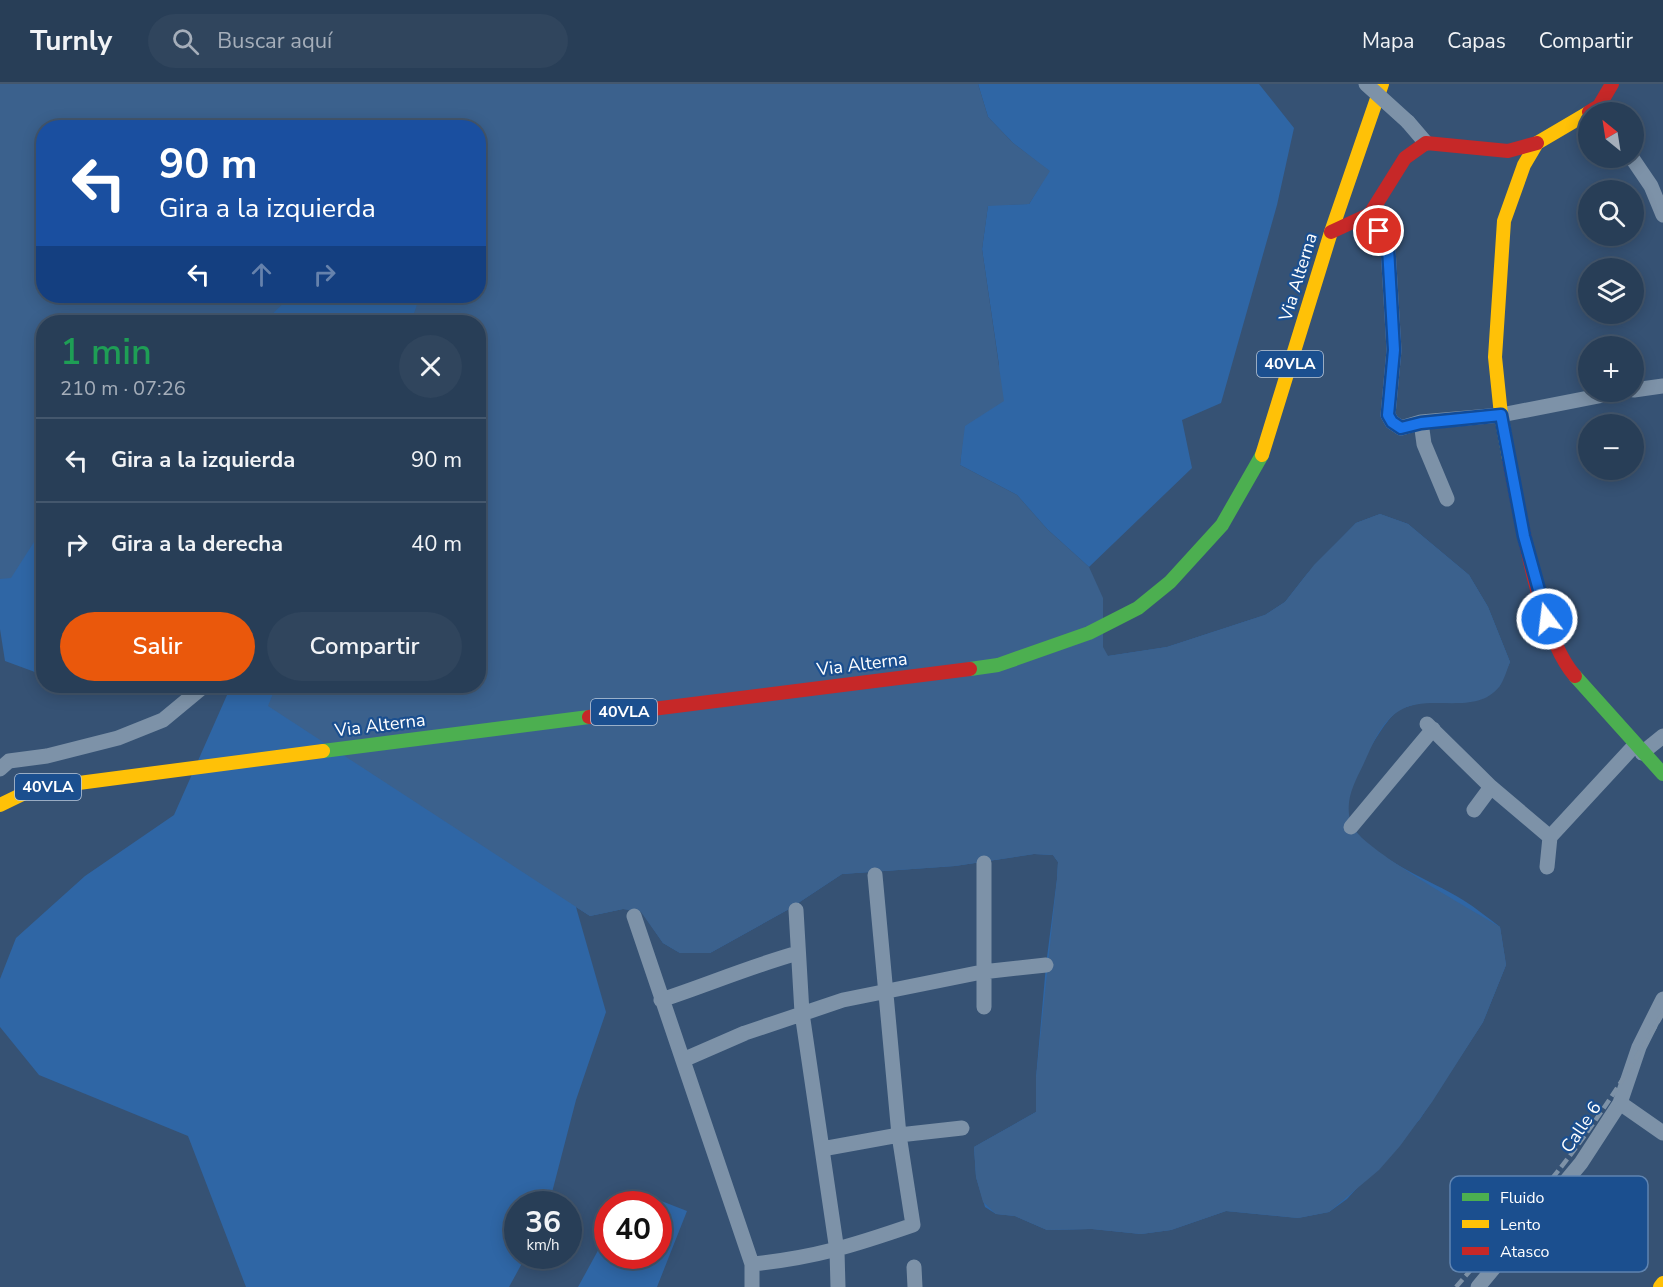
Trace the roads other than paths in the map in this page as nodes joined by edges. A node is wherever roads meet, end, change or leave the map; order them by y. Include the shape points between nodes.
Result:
1 (1366, 84) edge
2 (1382, 84) edge
3 (1612, 84) edge
4 (1601, 102) edge
5 (1578, 121) edge
6 (1426, 143) junction
7 (1538, 143) junction
8 (1642, 168) edge
9 (1657, 184) edge
10 (1370, 214) junction
11 (1663, 215) edge
12 (1331, 232) junction
13 (1663, 386) edge
14 (1644, 389) edge
15 (1578, 400) edge
16 (1501, 415) junction
17 (1421, 423) junction
18 (1448, 499) dead end
19 (196, 693) edge
20 (1663, 736) edge
21 (1639, 749) junction
22 (3, 763) edge
23 (1663, 774) edge
24 (1491, 787) junction
25 (0, 805) edge
26 (1474, 810) dead end
27 (1351, 826) dead end
28 (1550, 837) junction
29 (984, 863) dead end
30 (1547, 867) dead end
31 (875, 875) dead end
32 (796, 910) dead end
33 (634, 916) dead end
34 (798, 953) junction
35 (1046, 965) dead end
36 (982, 972) junction
37 (887, 992) junction
38 (1663, 999) edge
39 (661, 1000) junction
40 (984, 1007) dead end
41 (802, 1013) junction
42 (683, 1060) junction
43 (1620, 1103) junction
44 (962, 1128) dead end
45 (1663, 1134) edge
46 (899, 1135) junction
47 (822, 1149) junction
48 (1570, 1176) edge
49 (837, 1251) junction
50 (752, 1264) junction
51 (914, 1267) dead end
52 (1490, 1272) edge
53 (1663, 1284) edge
54 (753, 1287) edge
55 (838, 1287) edge
56 (915, 1287) edge
57 (1478, 1287) edge
58 (1660, 1287) edge

1 - 6 street, bridge
2 - 12 main road, Via Alterna / 40VLA
3 - 4 main road
5 - 7 main road
6 - 7 main road via 1508,151
6 - 10 main road via 1405,158
7 - 16 main road via 1524,165 1504,221 1495,357
8 - 9 street
9 - 11 street
10 - 12 main road
10 - 17 street via 1388,248 1394,350 1388,415 1401,428
12 - 25 main road, Via Alterna / 40VLA via 1260,461 1222,525 1170,582 1138,608 1089,633 998,665 99,779 33,789
13 - 14 street
15 - 16 street
16 - 17 street
16 - 21 main road via 1524,536 1552,639 1567,667
17 - 18 street via 1424,444
19 - 22 street via 163,720 118,738
20 - 21 street
21 - 23 main road
21 - 28 street
24 - 26 street
24 - 27 street via 1430,727
24 - 28 street
28 - 30 street
29 - 36 street
31 - 37 street
32 - 34 street
33 - 39 street
34 - 39 street
34 - 41 street
35 - 36 street
36 - 37 street
36 - 40 street
37 - 41 street
37 - 46 street
38 - 43 street, Calle 6 via 1639,1047
39 - 42 street
41 - 42 street
41 - 47 street
42 - 50 street
43 - 45 street
43 - 48 street, Calle 6
44 - 46 street
46 - 47 street
46 - 49 street via 913,1225
47 - 49 street
49 - 50 street
49 - 55 street
50 - 54 street
51 - 56 street
52 - 57 street, Calle 6
53 - 58 main road

